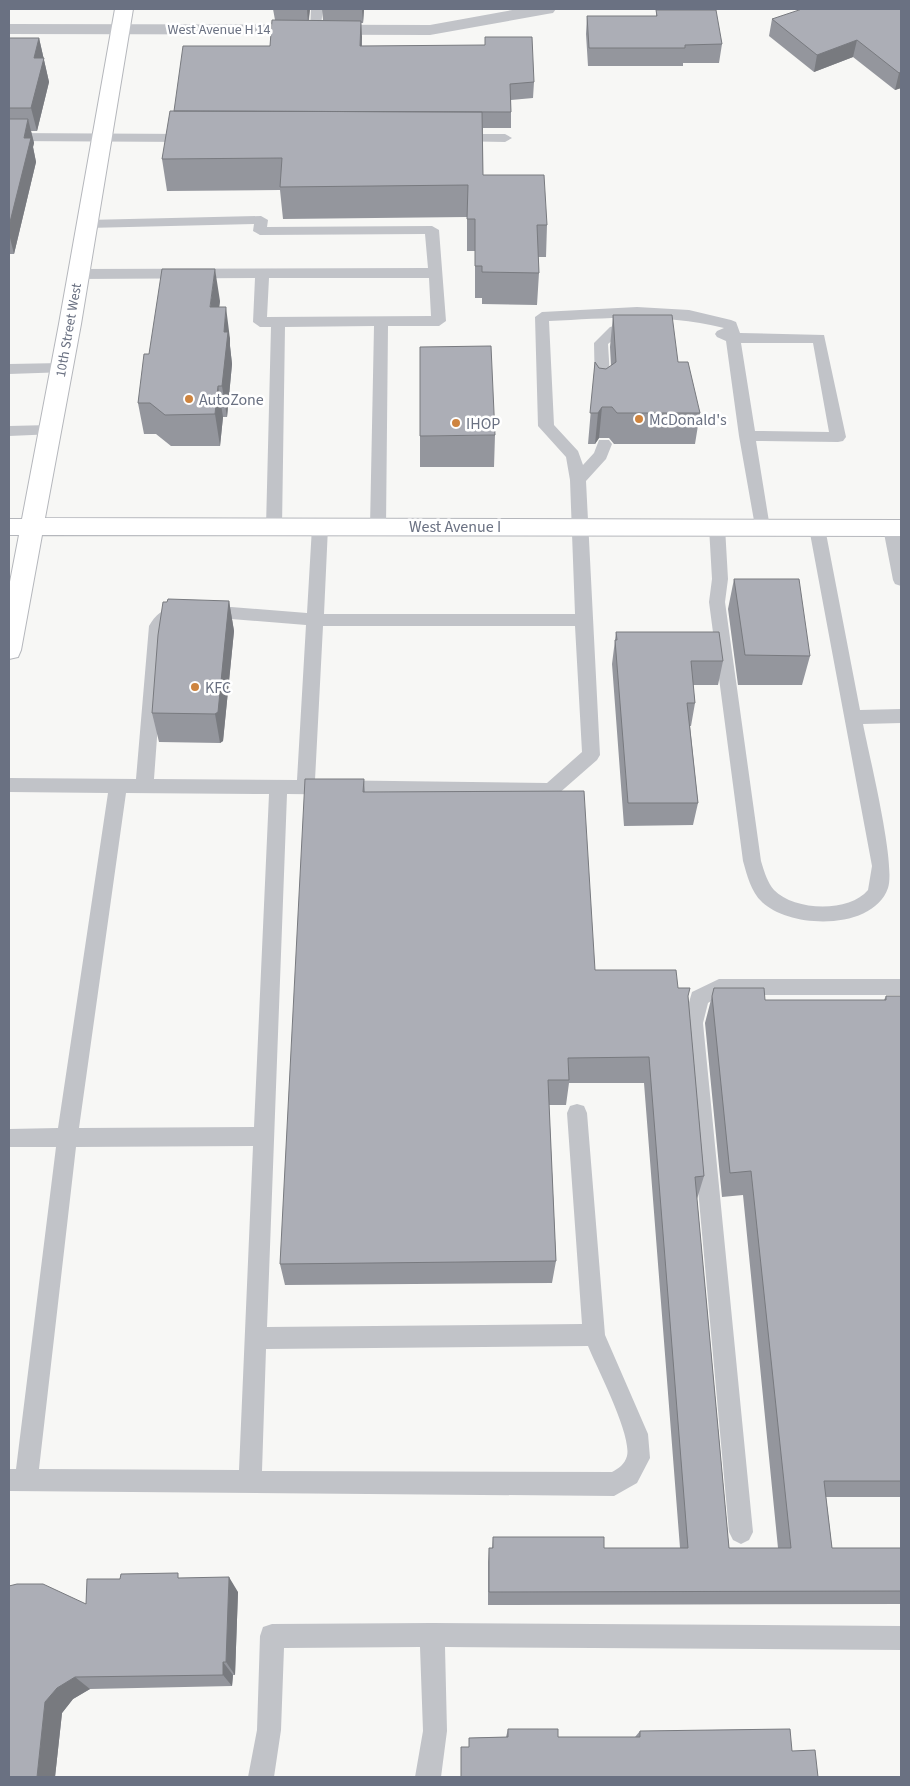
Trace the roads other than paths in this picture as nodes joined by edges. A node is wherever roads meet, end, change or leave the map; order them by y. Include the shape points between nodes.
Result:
1 (124, 9) edge
2 (317, 9) edge
3 (547, 9) edge
4 (490, 14) edge
5 (9, 29) edge
6 (120, 29) junction
7 (316, 30) junction
8 (9, 137) edge
9 (101, 138) junction
10 (200, 138) edge
11 (446, 138) edge
12 (505, 138) dead end
13 (87, 224) junction
14 (262, 273) junction
15 (434, 273) junction
16 (78, 274) junction
17 (381, 321) junction
18 (278, 322) junction
19 (733, 338) junction
20 (62, 368) junction
21 (9, 369) edge
22 (603, 394) edge
23 (50, 430) junction
24 (9, 431) edge
25 (747, 436) junction
26 (604, 444) dead end
27 (578, 480) junction
28 (320, 526) junction
29 (378, 526) junction
30 (579, 526) junction
31 (274, 527) junction
32 (718, 527) junction
33 (20, 528) edge
34 (762, 528) junction
35 (817, 528) junction
36 (896, 528) edge
37 (901, 580) edge
38 (316, 620) junction
39 (585, 620) junction
40 (9, 650) edge
41 (901, 716) edge
42 (854, 717) junction
43 (9, 785) edge
44 (118, 786) junction
45 (144, 786) junction
46 (278, 787) junction
47 (306, 787) junction
48 (901, 987) edge
49 (577, 1113) dead end
50 (264, 1136) junction
51 (9, 1138) edge
52 (67, 1138) junction
53 (594, 1335) junction
54 (256, 1338) junction
55 (18, 1480) edge
56 (250, 1482) junction
57 (741, 1532) dead end
58 (432, 1635) junction
59 (901, 1638) edge
60 (261, 1777) edge
61 (428, 1777) edge

1 - 6 main road, 10th Street West
2 - 7 lane
3 - 4 street, West Avenue H 14
4 - 7 street, West Avenue H 14 via 430,30
5 - 6 street, West Avenue H 14
6 - 7 street, West Avenue H 14
6 - 9 main road, 10th Street West
8 - 9 lane
9 - 10 lane
9 - 13 main road, 10th Street West
11 - 12 lane
13 - 15 lane via 261,220 260,231 432,230
13 - 16 main road, 10th Street West
14 - 15 lane
14 - 16 lane
14 - 18 lane via 260,322
15 - 17 lane via 439,321
16 - 20 main road, 10th Street West
17 - 18 lane
17 - 29 lane
18 - 31 lane
19 - 22 lane via 696,326 625,326 615,330 600,343
19 - 25 lane
19 - 25 lane via 819,338 838,436
19 - 27 lane via 731,325 689,315 638,312 542,317 546,426 573,455
20 - 21 lane
20 - 23 main road, 10th Street West
23 - 24 lane
23 - 33 main road, 10th Street West
25 - 34 lane
26 - 27 lane via 601,455
27 - 30 lane
28 - 29 main road, West Avenue I
28 - 31 main road, West Avenue I
28 - 38 lane
29 - 30 main road, West Avenue I
30 - 32 main road, West Avenue I
30 - 39 lane
31 - 33 main road, West Avenue I
32 - 34 main road, West Avenue I
32 - 42 lane via 720,579 717,602 752,861 760,885 768,896 795,911 828,913 861,909 879,889 881,866
33 - 40 main road, 10th Street West
34 - 35 main road, West Avenue I
35 - 36 main road, West Avenue I
35 - 42 lane
36 - 37 lane
38 - 39 lane
38 - 45 lane via 187,610 168,614 157,626
38 - 47 lane
39 - 47 lane via 591,755 551,790
41 - 42 lane
43 - 44 lane
44 - 45 lane
44 - 52 lane
45 - 46 lane
46 - 47 lane
46 - 50 lane
48 - 57 lane via 719,987 699,998 693,1023
49 - 53 lane
50 - 52 lane
50 - 54 lane
51 - 52 lane
52 - 55 lane
53 - 54 lane
53 - 56 lane via 637,1434 639,1458 629,1475 614,1484
54 - 56 lane
55 - 56 lane
58 - 59 lane
58 - 60 lane via 272,1636 269,1730
58 - 61 lane via 435,1731

